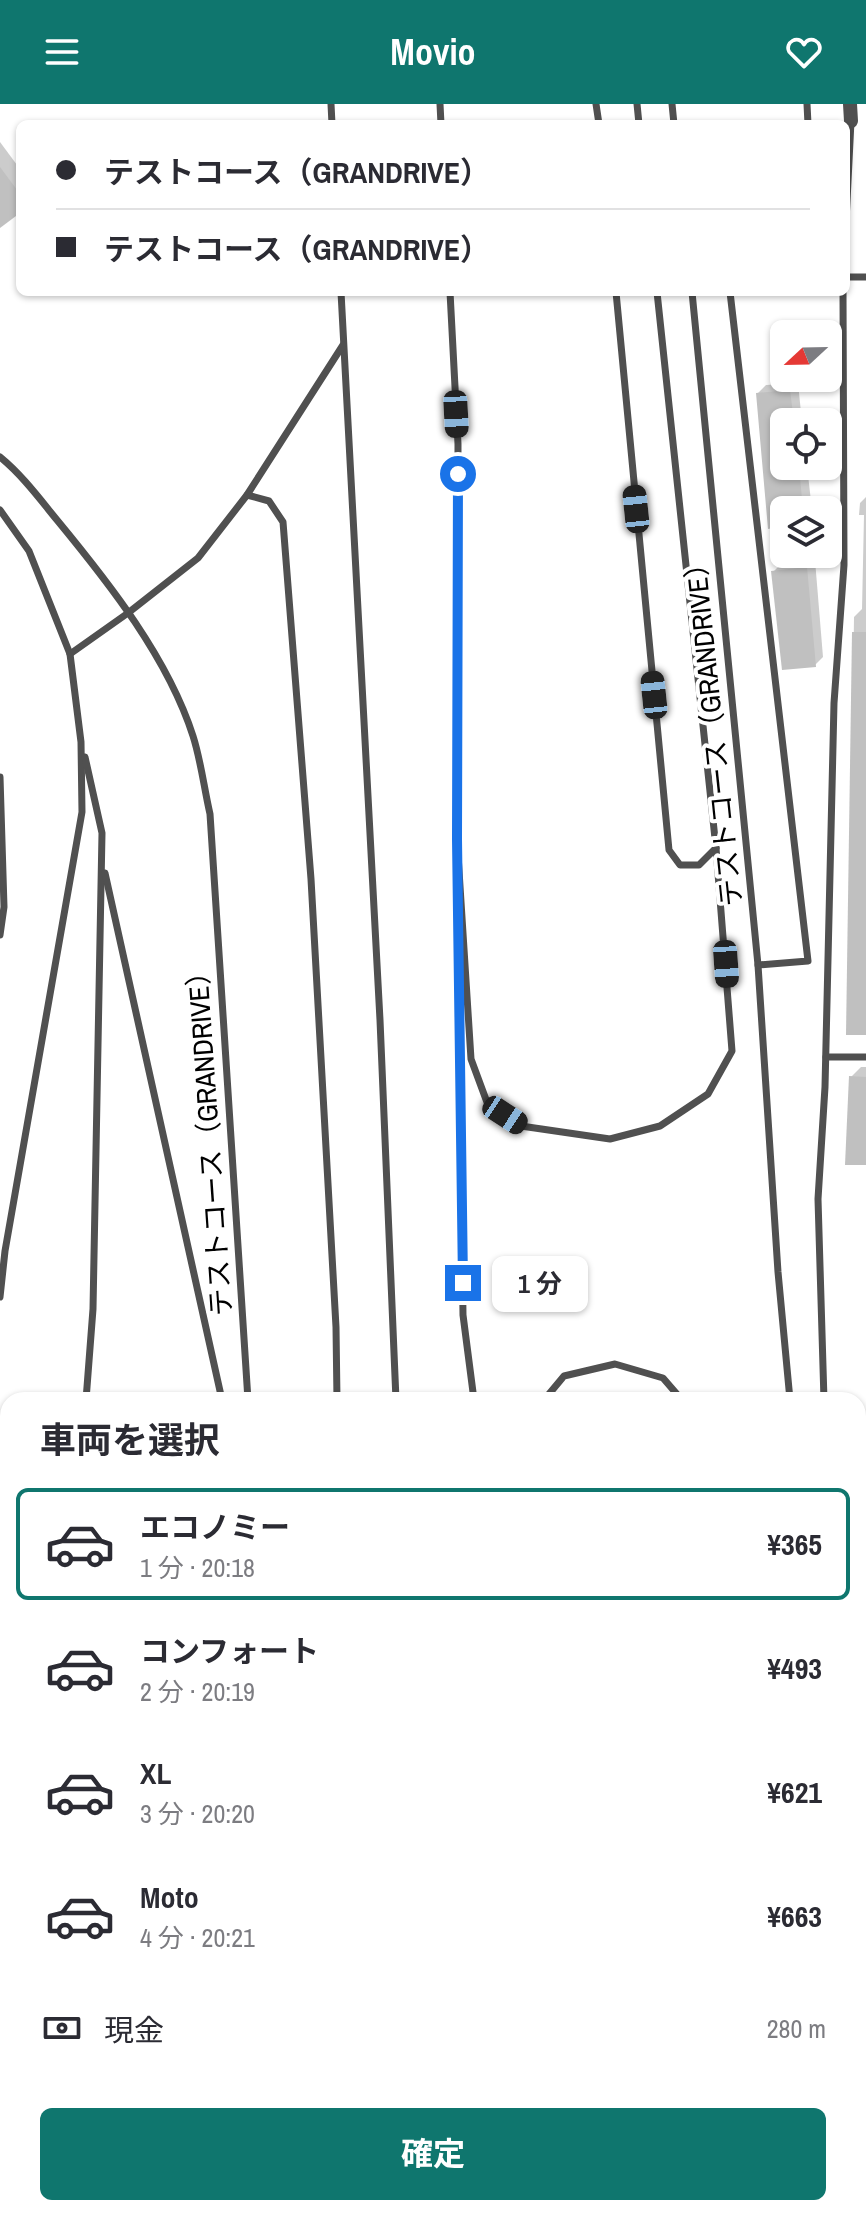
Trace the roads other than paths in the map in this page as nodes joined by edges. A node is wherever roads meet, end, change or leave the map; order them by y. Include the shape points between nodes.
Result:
1 (850, 104) edge
2 (851, 121) joint
3 (850, 141) edge
4 (341, 296) edge
5 (450, 296) edge
6 (616, 296) edge
7 (657, 296) edge
8 (692, 296) edge
9 (730, 296) edge
10 (843, 296) edge
11 (344, 343) junction
12 (0, 457) edge
13 (247, 495) junction
14 (0, 510) edge
15 (128, 613) junction
16 (70, 654) junction
17 (81, 742) junction
18 (0, 777) edge
19 (457, 839) junction
20 (716, 848) junction
21 (102, 859) junction
22 (0, 935) edge
23 (758, 965) junction
24 (826, 1057) junction
25 (866, 1057) edge
26 (0, 1297) edge
27 (87, 1392) edge
28 (220, 1392) edge
29 (247, 1392) edge
30 (337, 1392) edge
31 (396, 1392) edge
32 (473, 1392) edge
33 (551, 1392) edge
34 (675, 1392) edge
35 (789, 1392) edge
36 (824, 1392) edge

1 - 2 street
2 - 3 lane
4 - 11 lane
5 - 19 lane via 458,444
6 - 20 lane via 669,850 680,865 699,865
7 - 20 lane
8 - 23 lane, テストコース（GRANDRIVE）
9 - 23 lane via 808,961
10 - 24 lane via 844,565 834,703
11 - 13 lane
11 - 31 lane
12 - 15 lane, テストコース（GRANDRIVE） via 74,540
13 - 15 lane via 198,558
13 - 30 lane via 269,501 283,522 311,879
14 - 16 lane via 29,551
15 - 16 lane
15 - 29 lane, テストコース（GRANDRIVE） via 169,680 194,737 210,814
16 - 17 lane
17 - 21 lane via 102,833
17 - 26 lane via 82,812
18 - 22 lane
19 - 20 lane via 471,1059 488,1105 521,1126 610,1139 660,1126 708,1094 732,1051
19 - 32 lane via 463,1315
21 - 27 lane
21 - 28 lane, テストコース（GRANDRIVE）
23 - 35 lane, テストコース（GRANDRIVE）
24 - 25 lane
24 - 36 lane via 818,1199
33 - 34 lane via 564,1376 615,1364 663,1378

